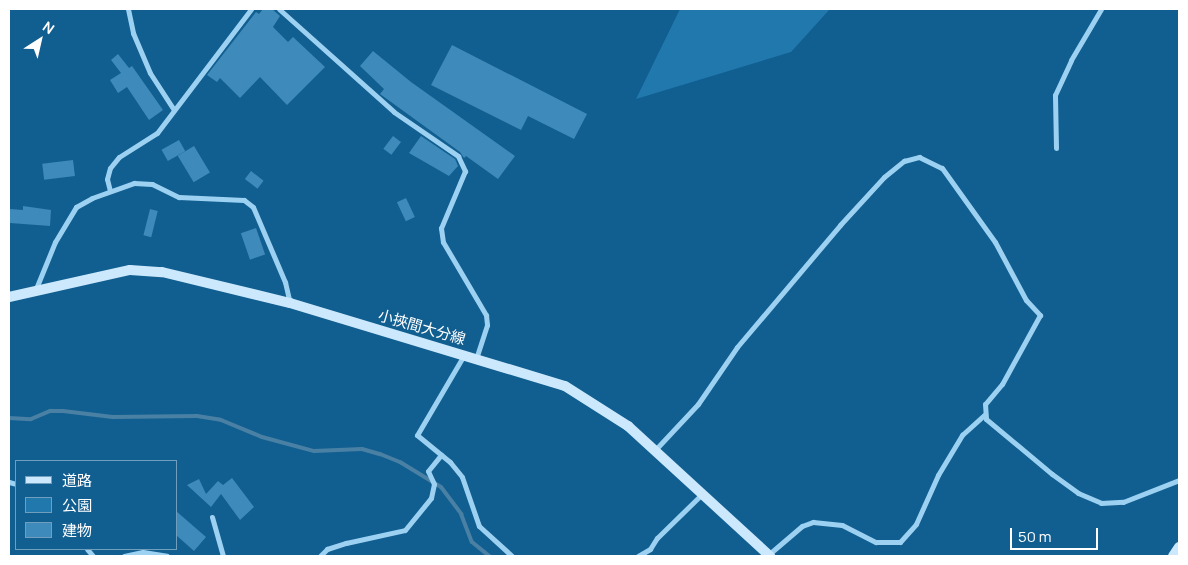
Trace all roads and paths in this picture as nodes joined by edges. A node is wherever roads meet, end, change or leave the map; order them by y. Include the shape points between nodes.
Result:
1 (128, 9) edge
2 (251, 9) edge
3 (279, 9) edge
4 (1101, 9) edge
5 (174, 110) junction
6 (1056, 148) dead end
7 (110, 191) junction
8 (35, 291) junction
9 (9, 297) edge
10 (290, 304) junction
11 (464, 355) junction
12 (476, 358) junction
13 (984, 415) junction
14 (655, 450) junction
15 (441, 455) junction
16 (1179, 480) edge
17 (702, 493) junction
18 (212, 517) dead end
19 (1179, 547) edge
20 (767, 555) edge
21 (124, 556) edge
22 (167, 556) edge
23 (223, 556) edge
24 (320, 556) edge
25 (512, 556) edge
26 (638, 556) edge
27 (1172, 556) edge

1 - 5 street via 133,34 150,73
2 - 5 street
3 - 12 street via 394,112 458,156 465,171 441,228 443,242 486,315 487,325
4 - 6 street via 1055,95
5 - 7 street via 157,133 119,157 110,168 107,179
7 - 8 street via 76,207 55,242
7 - 10 street via 134,183 152,184 179,197 244,200 258,216 285,282
8 - 9 main road, 小挾間大分線
8 - 10 main road, 小挾間大分線 via 130,270 162,272
10 - 11 main road, 小挾間大分線
11 - 12 main road, 小挾間大分線
11 - 15 street via 445,392 418,429 417,435 421,440
12 - 14 main road, 小挾間大分線 via 565,386 628,426
13 - 14 street via 985,404 1002,384 1040,315 1026,300 995,242 942,168 919,157 904,161 884,176 778,296 737,346 698,404
13 - 16 street via 1052,474 1078,492 1102,503 1123,502
13 - 20 street via 962,435 938,475 916,524 900,542 876,542 842,525 813,522 802,526
14 - 17 main road, 小挾間大分線
15 - 24 street via 428,471 434,484 431,498 405,530 346,543 328,549
15 - 25 street via 462,476 479,526
17 - 20 main road, 小挾間大分線
17 - 26 street via 650,549
18 - 23 street
19 - 27 main road
21 - 22 street via 144,552

